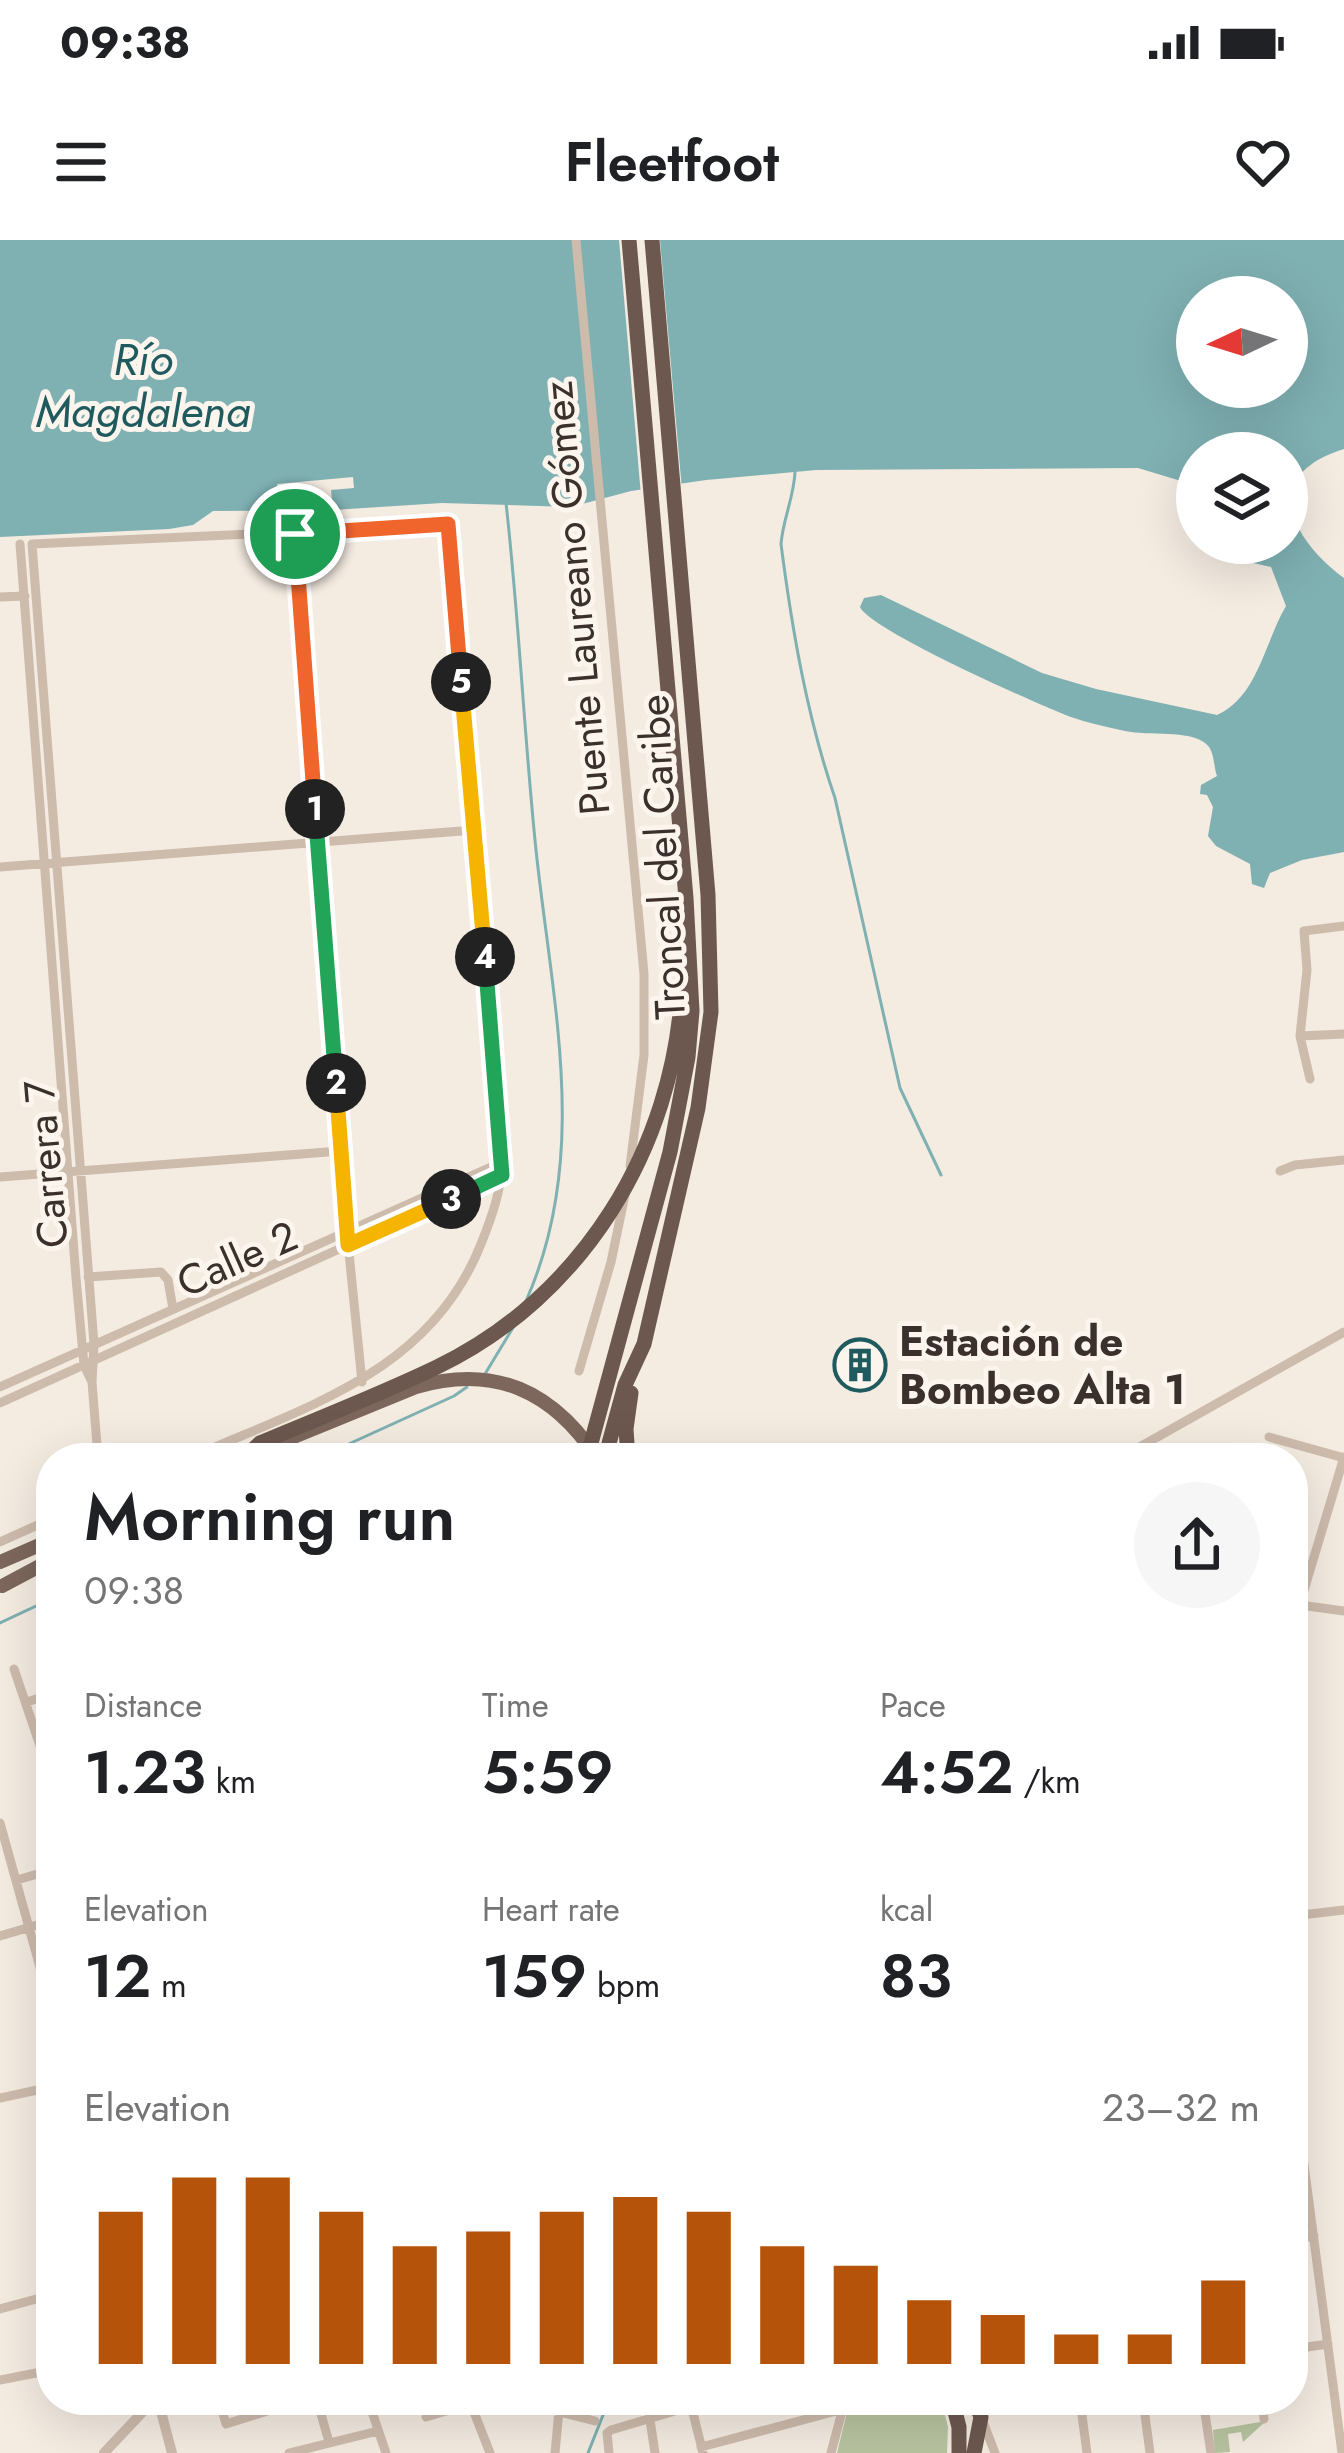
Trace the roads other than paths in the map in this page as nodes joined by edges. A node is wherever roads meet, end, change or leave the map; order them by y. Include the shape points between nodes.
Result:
1 (576, 240) edge
2 (629, 240) edge
3 (652, 240) edge
4 (295, 534) junction
5 (26, 544) junction
6 (23, 596) junction
7 (36, 596) junction
8 (0, 597) edge
9 (474, 830) junction
10 (678, 841) junction
11 (318, 844) junction
12 (56, 863) junction
13 (43, 864) junction
14 (0, 867) edge
15 (1344, 926) edge
16 (1344, 1034) edge
17 (1300, 1036) junction
18 (1310, 1079) dead end
19 (341, 1151) junction
20 (1344, 1160) edge
21 (502, 1162) junction
22 (1280, 1171) dead end
23 (73, 1172) junction
24 (502, 1175) junction
25 (0, 1177) edge
26 (348, 1239) junction
27 (88, 1277) junction
28 (173, 1309) junction
29 (178, 1321) junction
30 (1344, 1332) edge
31 (94, 1344) junction
32 (644, 1344) junction
33 (82, 1349) junction
34 (89, 1362) junction
35 (581, 1367) dead end
36 (362, 1382) junction
37 (0, 1387) edge
38 (0, 1403) edge
39 (1269, 1437) dead end
40 (97, 1443) edge
41 (224, 1443) edge
42 (260, 1443) edge
43 (278, 1443) edge
44 (587, 1443) edge
45 (587, 1443) edge
46 (606, 1443) edge
47 (628, 1443) edge
48 (1147, 1443) edge
49 (1290, 1443) edge
50 (1308, 1448) edge
51 (1344, 1458) edge
52 (36, 1525) edge
53 (0, 1541) edge
54 (36, 1546) edge
55 (0, 1562) edge
56 (36, 1568) edge
57 (1308, 1577) edge
58 (2, 1586) edge
59 (1308, 1605) edge
60 (1344, 1611) edge
61 (14, 1669) dead end
62 (36, 1699) edge
63 (27, 1702) junction
64 (36, 1730) edge
65 (0, 1823) edge
66 (36, 1874) edge
67 (17, 1880) junction
68 (1344, 1910) edge
69 (1308, 1914) edge
70 (36, 1926) edge
71 (31, 1927) junction
72 (0, 1936) edge
73 (36, 1947) edge
74 (36, 2090) edge
75 (0, 2098) edge
76 (1308, 2192) edge
77 (1314, 2236) junction
78 (1308, 2237) edge
79 (36, 2299) edge
80 (0, 2309) edge
81 (1328, 2344) junction
82 (1308, 2347) edge
83 (36, 2373) edge
84 (0, 2380) edge
85 (141, 2415) edge
86 (161, 2415) edge
87 (223, 2415) edge
88 (247, 2415) edge
89 (321, 2415) edge
90 (373, 2415) edge
91 (430, 2415) edge
92 (475, 2415) edge
93 (558, 2415) edge
94 (567, 2415) edge
95 (648, 2415) edge
96 (668, 2415) edge
97 (693, 2415) edge
98 (813, 2415) edge
99 (842, 2415) edge
100 (956, 2415) edge
101 (977, 2415) edge
102 (981, 2415) edge
103 (1082, 2415) edge
104 (1144, 2415) edge
105 (1205, 2415) edge
106 (1264, 2415) edge
107 (427, 2416) dead end
108 (1264, 2419) dead end
109 (648, 2420) junction
110 (595, 2421) dead end
111 (378, 2432) junction
112 (329, 2442) junction
113 (702, 2450) edge
114 (104, 2453) edge
115 (172, 2453) edge
116 (289, 2453) edge
117 (386, 2453) edge
118 (490, 2453) edge
119 (555, 2453) edge
120 (609, 2453) edge
121 (655, 2453) edge
122 (831, 2453) edge
123 (959, 2453) edge
124 (974, 2453) edge
125 (995, 2453) edge
126 (1087, 2453) edge
127 (1150, 2453) edge
128 (1211, 2453) edge
129 (1342, 2453) edge

1 - 35 street, Puente Laureano Gómez via 646,1004 622,1211
2 - 10 highway, Troncal del Caribe
3 - 32 highway, Troncal del Caribe via 711,1012 698,1108
4 - 5 street
4 - 9 street via 448,524
4 - 11 street
5 - 6 street, Carrera 7
5 - 7 street, Carrera 7
6 - 7 street
6 - 8 street
6 - 13 street, Carrera 7
7 - 12 street, Carrera 7
9 - 11 street
9 - 21 street
10 - 42 highway via 681,1013 669,1084 647,1148 608,1218 565,1270 493,1332 438,1366
10 - 44 highway, Troncal del Caribe via 691,963 688,1058 670,1152
11 - 12 street
11 - 19 street
12 - 13 street
12 - 23 street, Carrera 7
13 - 14 street
13 - 23 street, Carrera 7
15 - 17 street via 1304,932
16 - 17 street
17 - 18 street
19 - 23 street
19 - 26 street
20 - 22 street
21 - 24 street
21 - 26 street, Calle 2
23 - 25 street
23 - 27 street, Carrera 7
23 - 33 street, Carrera 7
24 - 26 street, Calle 2
24 - 36 street via 456,1293 433,1324
26 - 28 street, Calle 2
26 - 29 street, Calle 2
26 - 36 street
27 - 28 street, Carrera 7 via 161,1271
27 - 31 street, Carrera 7
28 - 29 street, Carrera 7
28 - 31 street, Calle 2
29 - 34 street, Calle 2
30 - 48 street
31 - 33 street, Calle 2
31 - 34 street, Carrera 7
32 - 46 highway, Troncal del Caribe
32 - 47 highway
33 - 34 street, Carrera 7
33 - 37 street, Calle 2
34 - 38 street, Calle 2
34 - 40 street, Carrera 7
36 - 41 street
39 - 49 street
43 - 45 main road via 458,1379 526,1391 550,1403
50 - 51 street
51 - 57 street
52 - 53 street
54 - 55 main road
56 - 58 main road
59 - 60 street
61 - 63 street
62 - 63 street
63 - 64 street
65 - 67 street
66 - 67 street
67 - 71 street
68 - 69 street
70 - 71 street
71 - 72 street
71 - 73 street
74 - 75 street
76 - 77 street
77 - 78 street
77 - 81 street
79 - 80 street
81 - 82 street
81 - 129 street
83 - 84 street
85 - 114 street
86 - 115 street
87 - 88 street via 226,2424
89 - 112 street
90 - 111 street
91 - 107 street
92 - 118 street
93 - 119 street
94 - 110 street
95 - 109 street
96 - 109 street
97 - 113 street
98 - 113 street
99 - 122 street
100 - 123 highway
101 - 124 highway
102 - 125 street
103 - 126 street
104 - 127 street
105 - 128 street
106 - 108 street
109 - 120 street via 608,2434
109 - 121 street
111 - 112 street
111 - 117 street
112 - 116 street

